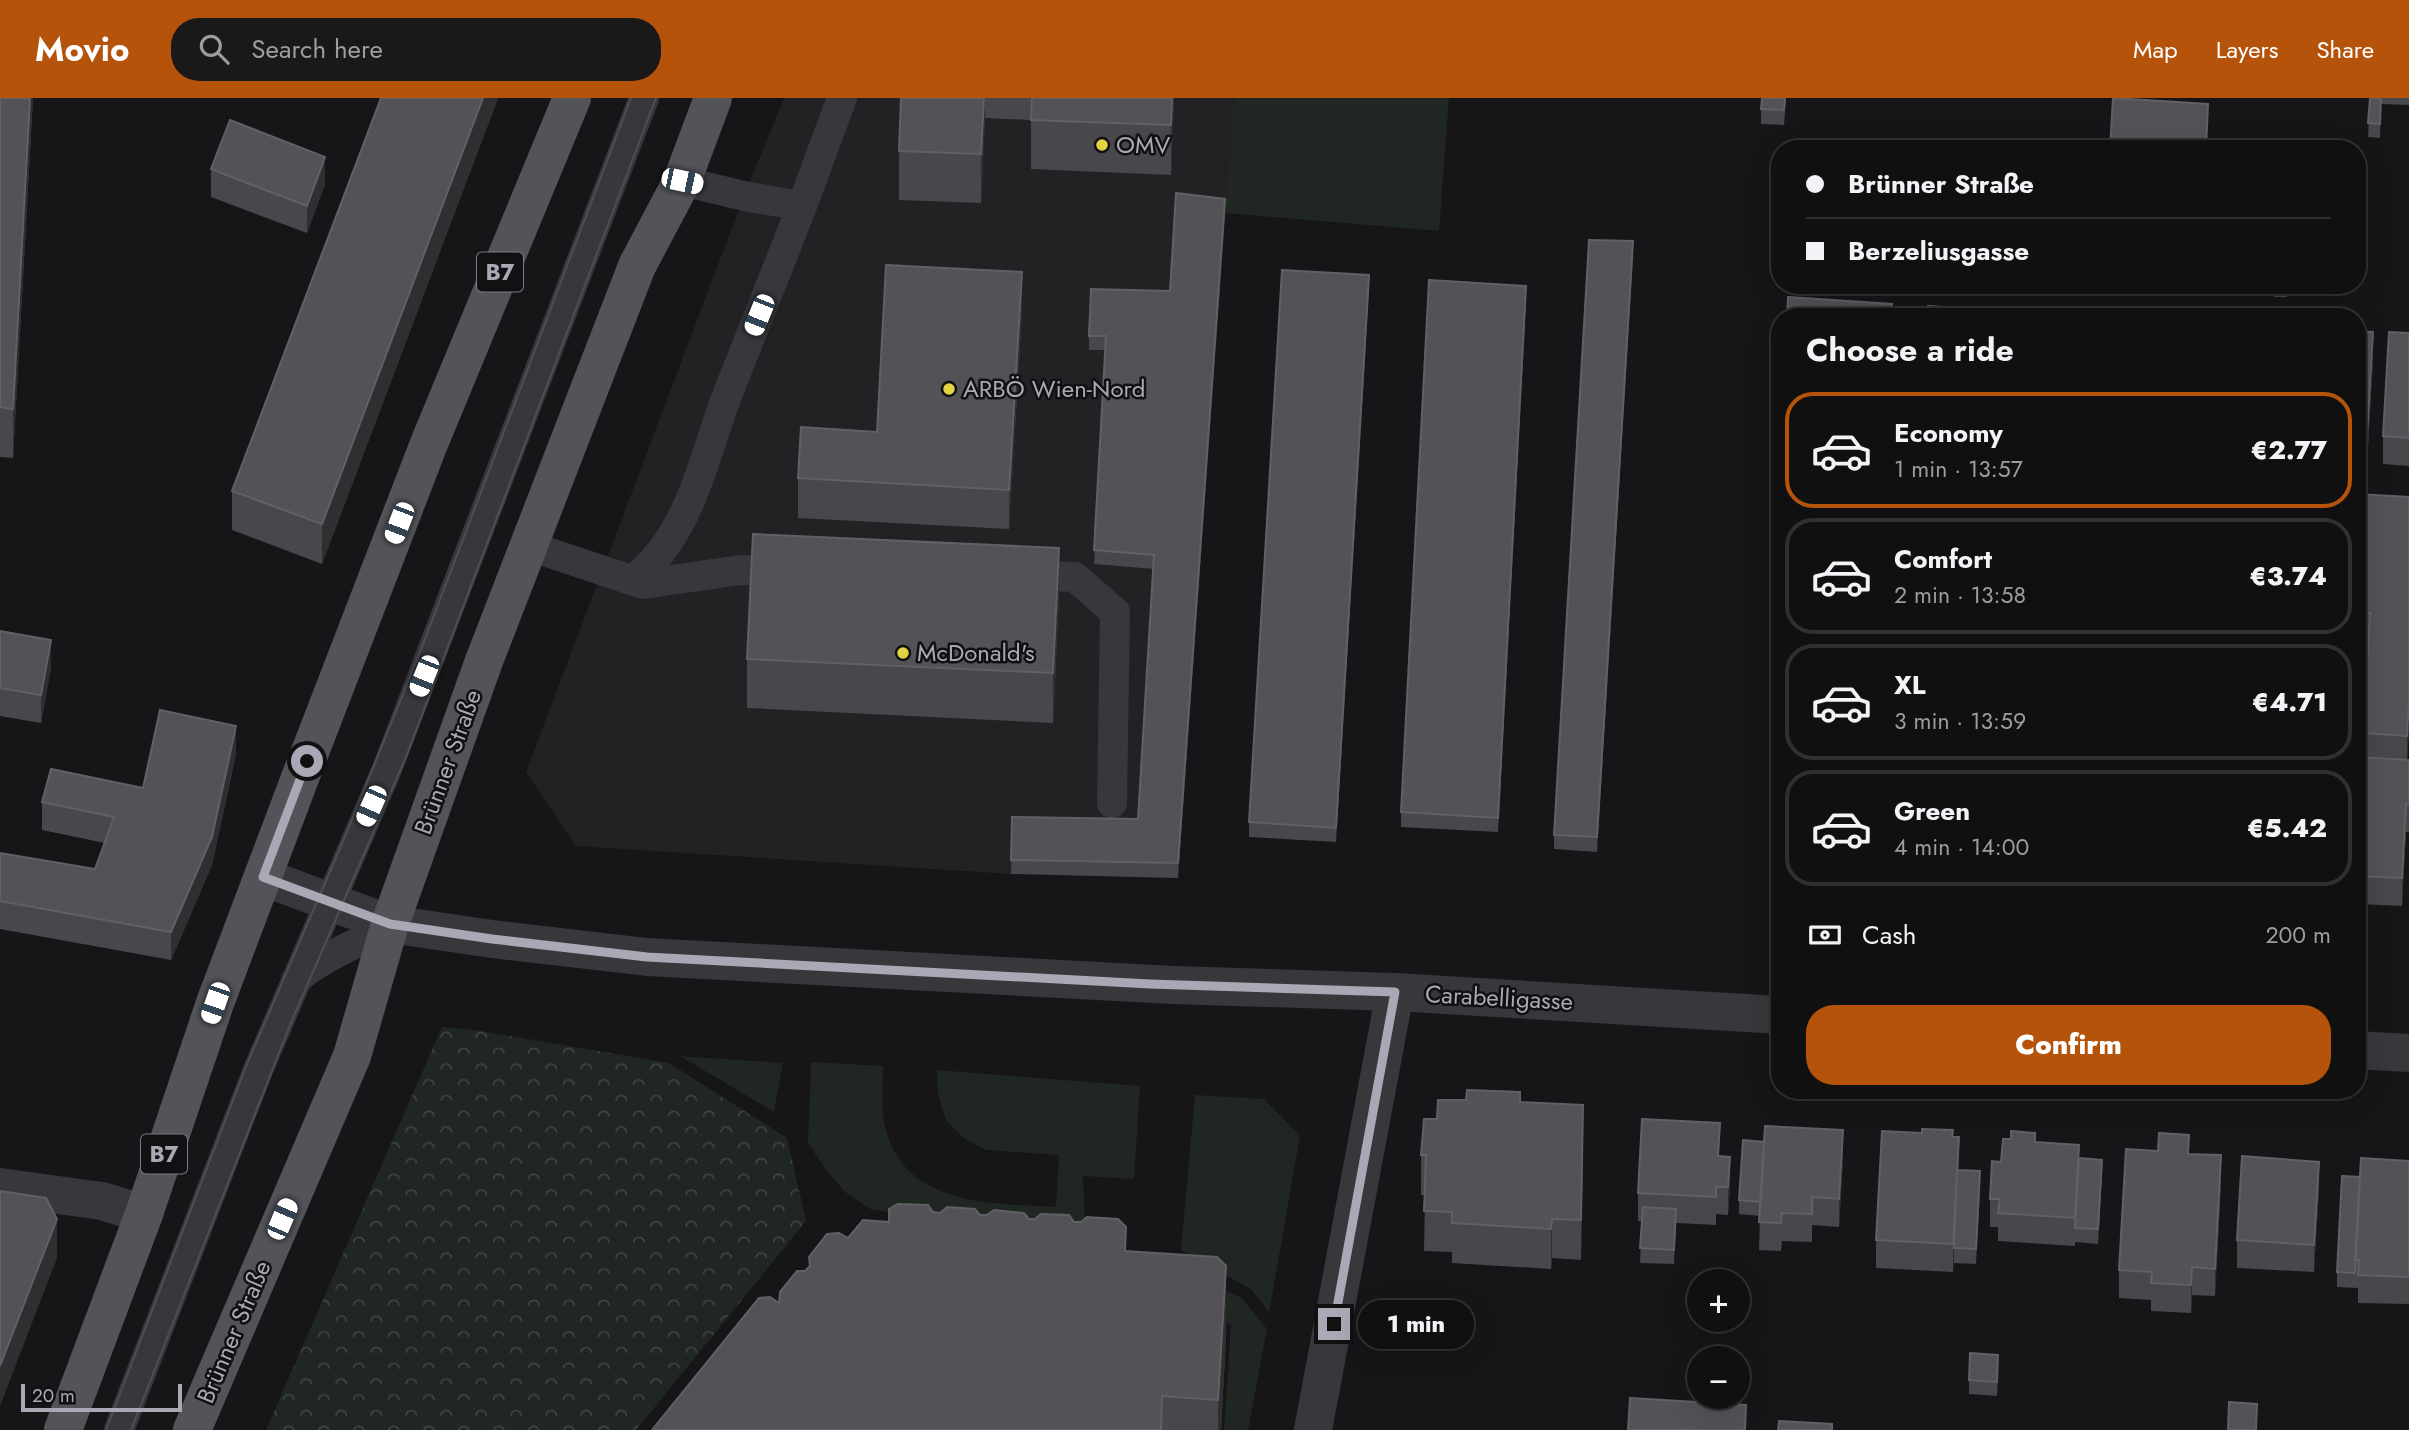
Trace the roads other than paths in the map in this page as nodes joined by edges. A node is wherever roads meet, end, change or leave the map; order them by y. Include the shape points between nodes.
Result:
1 (572, 98) edge
2 (644, 98) edge
3 (713, 98) edge
4 (842, 98) edge
5 (682, 181) junction
6 (802, 206) junction
7 (529, 546) junction
8 (825, 572) edge
9 (991, 575) edge
10 (638, 582) junction
11 (1112, 803) dead end
12 (263, 877) junction
13 (331, 901) junction
14 (390, 924) junction
15 (296, 980) junction
16 (1395, 992) junction
17 (1771, 1014) edge
18 (2366, 1051) edge
19 (2409, 1053) edge
20 (0, 1187) edge
21 (144, 1214) junction
22 (64, 1430) edge
23 (119, 1430) edge
24 (192, 1430) edge
25 (1313, 1430) edge

1 - 12 main road, B7 via 428,446
2 - 13 lane via 439,637
3 - 5 main road, Brünner Straße
4 - 6 lane
5 - 6 lane
5 - 7 main road, Brünner Straße via 637,265
6 - 10 lane via 724,404 688,511
7 - 10 lane
7 - 14 main road, Brünner Straße
8 - 10 lane via 741,570
9 - 11 lane via 1075,576 1115,612
12 - 13 street, Carabelligasse
12 - 21 main road, B7
13 - 14 street, Carabelligasse
13 - 15 lane
14 - 15 lane
14 - 16 street, Carabelligasse via 647,957
14 - 24 main road, Brünner Straße via 352,1056
15 - 23 lane
16 - 17 street, Carabelligasse
16 - 25 street
18 - 19 street
20 - 21 street via 102,1201
21 - 22 main road, B7

